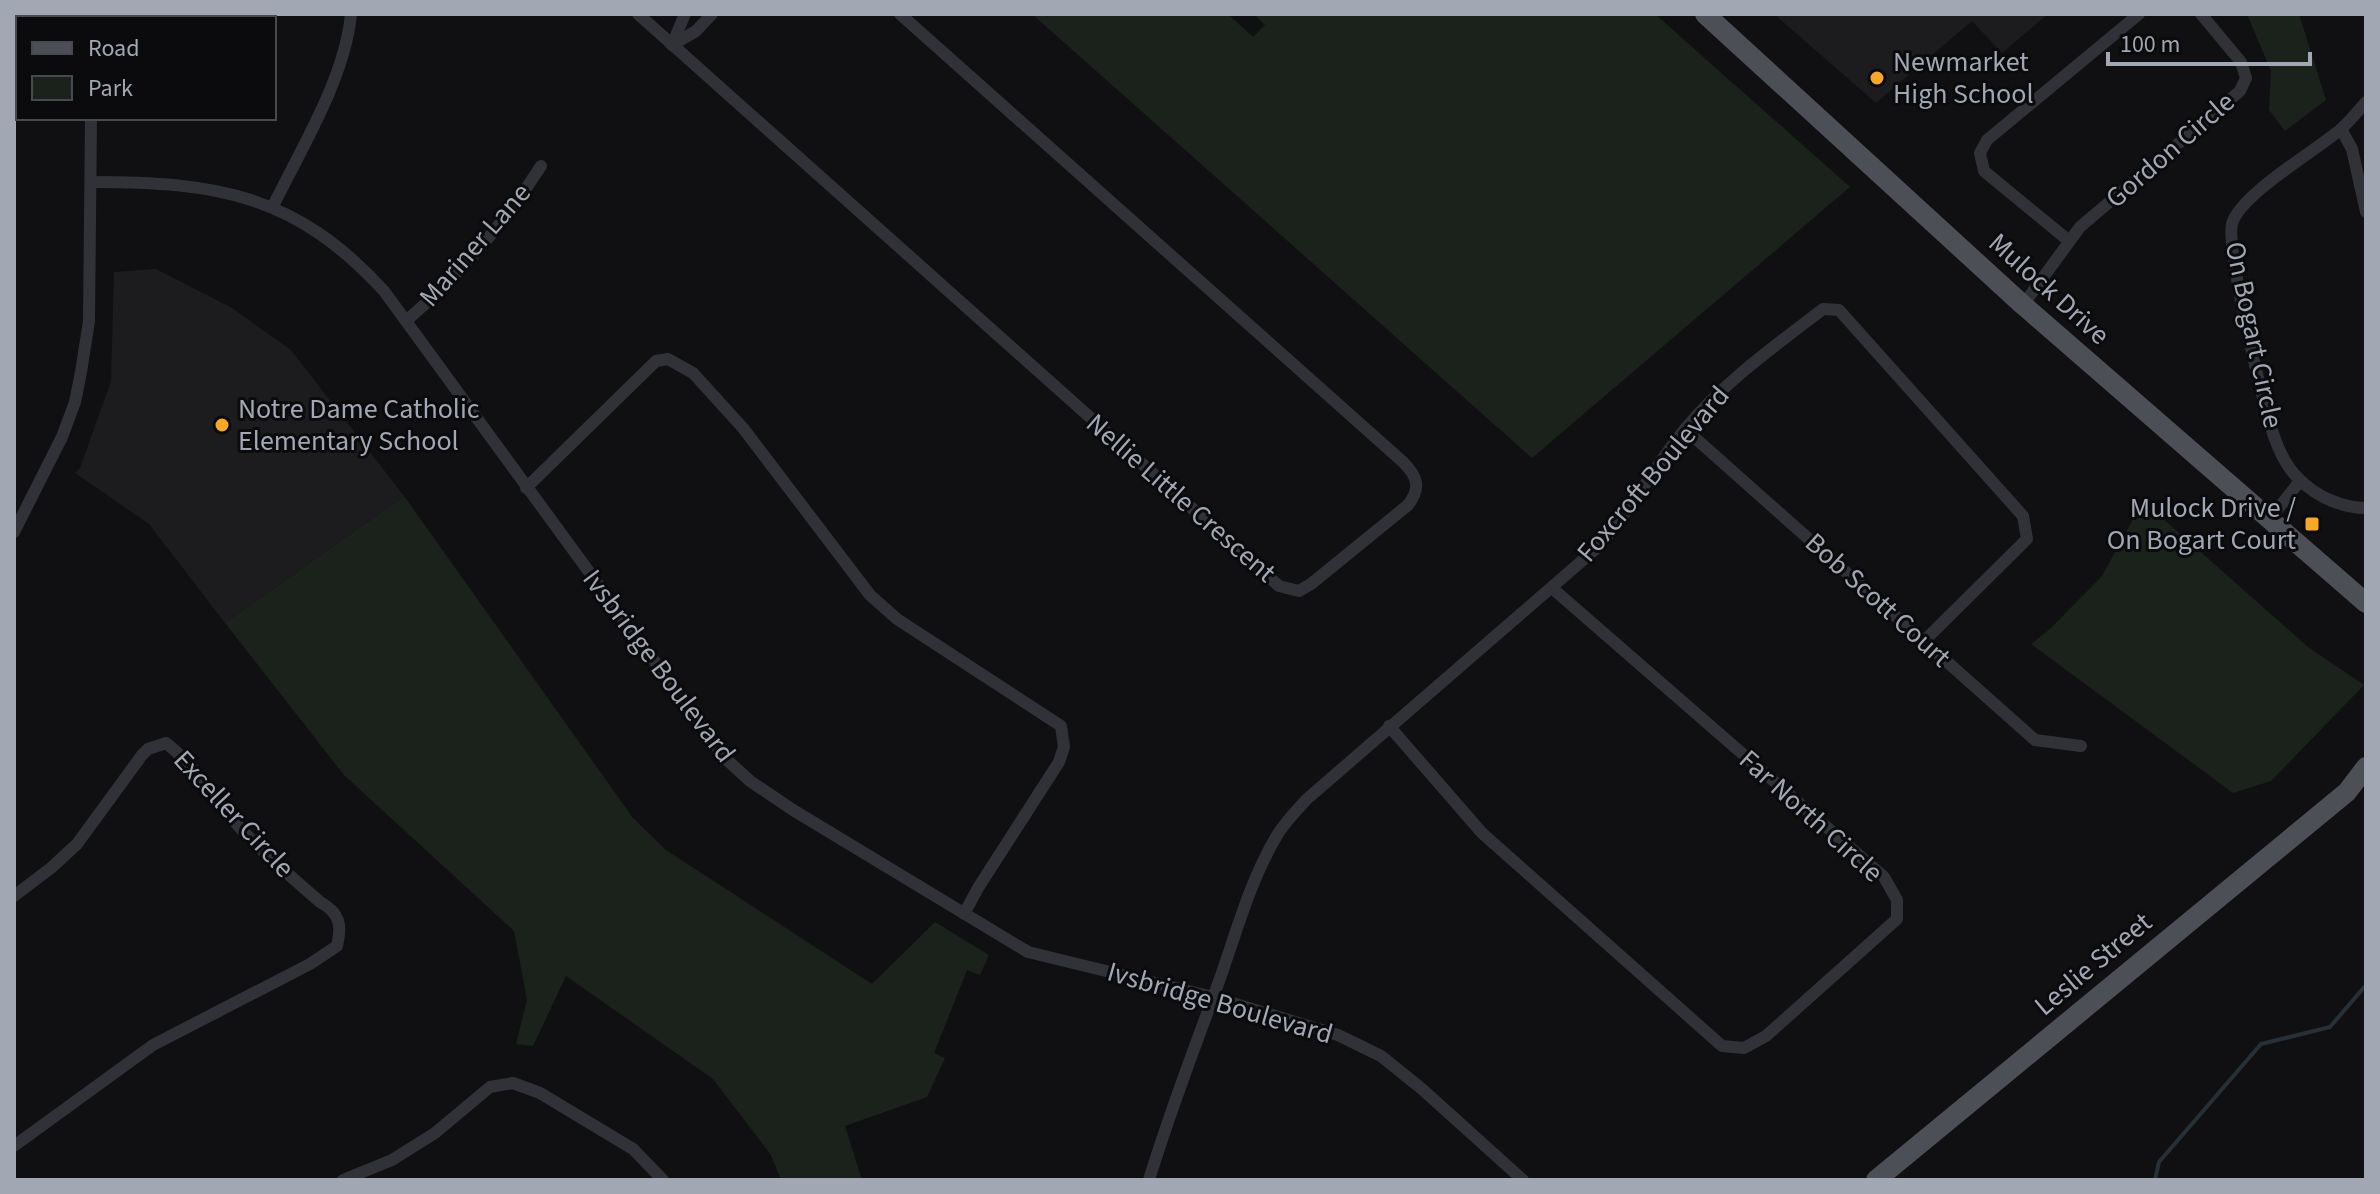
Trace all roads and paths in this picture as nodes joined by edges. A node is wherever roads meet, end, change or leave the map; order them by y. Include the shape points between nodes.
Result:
1 (351, 14) edge
2 (638, 14) edge
3 (685, 14) edge
4 (712, 14) edge
5 (900, 14) edge
6 (1705, 14) edge
7 (2139, 14) edge
8 (2201, 14) edge
9 (672, 45) junction
10 (2366, 102) edge
11 (91, 120) edge
12 (2341, 129) junction
13 (541, 166) dead end
14 (91, 182) junction
15 (273, 206) junction
16 (2366, 212) edge
17 (2069, 241) junction
18 (2023, 305) junction
19 (406, 321) junction
20 (1685, 429) junction
21 (2300, 481) junction
22 (526, 488) junction
23 (2366, 508) edge
24 (2269, 520) junction
25 (14, 532) edge
26 (1552, 588) junction
27 (2364, 603) edge
28 (1924, 641) junction
29 (1389, 726) junction
30 (2081, 746) dead end
31 (2366, 767) edge
32 (2356, 788) edge
33 (14, 896) edge
34 (964, 914) junction
35 (1213, 997) junction
36 (14, 1146) edge
37 (343, 1180) edge
38 (663, 1180) edge
39 (1149, 1180) edge
40 (1523, 1180) edge
41 (1876, 1180) edge

1 - 15 street via 344,51
2 - 9 street, Nellie Little Crescent
3 - 9 street
4 - 9 street
5 - 9 street, Nellie Little Crescent via 1403,462 1417,480 1408,505 1311,584 1299,591 1279,586
6 - 18 main road, Mulock Drive
7 - 17 street via 1987,140 1980,153 1984,171
8 - 17 street, Gordon Circle via 2241,62 2246,78 2240,91
10 - 12 street
11 - 14 street
12 - 16 street via 2352,149
12 - 21 street, On Bogart Circle via 2263,187 2232,223 2231,244 2274,438
13 - 19 street, Mariner Lane via 497,227 439,293
14 - 15 street, Ivsbridge Boulevard via 198,186
14 - 25 street via 89,321 81,372 62,437
15 - 19 street, Ivsbridge Boulevard via 359,264
17 - 18 street, Gordon Circle
18 - 24 main road, Mulock Drive
19 - 22 street, Ivsbridge Boulevard
20 - 26 street, Foxcroft Boulevard via 1615,528
20 - 28 street, Bob Scott Court
20 - 28 street, Foxcroft Boulevard via 1731,381 1823,309 1839,310 2023,516 2027,539
21 - 23 street, On Bogart Circle via 2334,502
21 - 24 street
22 - 34 street, Ivsbridge Boulevard via 725,758 793,810
22 - 34 street via 656,361 678,363 743,428 870,595 897,619 1061,726 1064,747 1059,762
24 - 27 main road, Mulock Drive
26 - 29 street, Foxcroft Boulevard
26 - 29 street, Far North Circle via 1884,877 1897,900 1897,919 1766,1036 1744,1048 1722,1046 1482,833
28 - 30 street, Bob Scott Court via 2035,740
29 - 35 street, Foxcroft Boulevard via 1307,799 1278,834 1247,897
31 - 32 main road, Leslie Street
32 - 41 main road, Leslie Street
33 - 36 street, Exceller Circle via 77,844 142,755 166,743 196,771 242,830 331,908 341,925 337,946 153,1045
34 - 35 street, Ivsbridge Boulevard via 1028,952
35 - 39 street, Foxcroft Boulevard
35 - 40 street, Ivsbridge Boulevard via 1338,1035 1381,1056
37 - 38 street via 392,1160 435,1133 490,1087 513,1083 540,1093 633,1149

